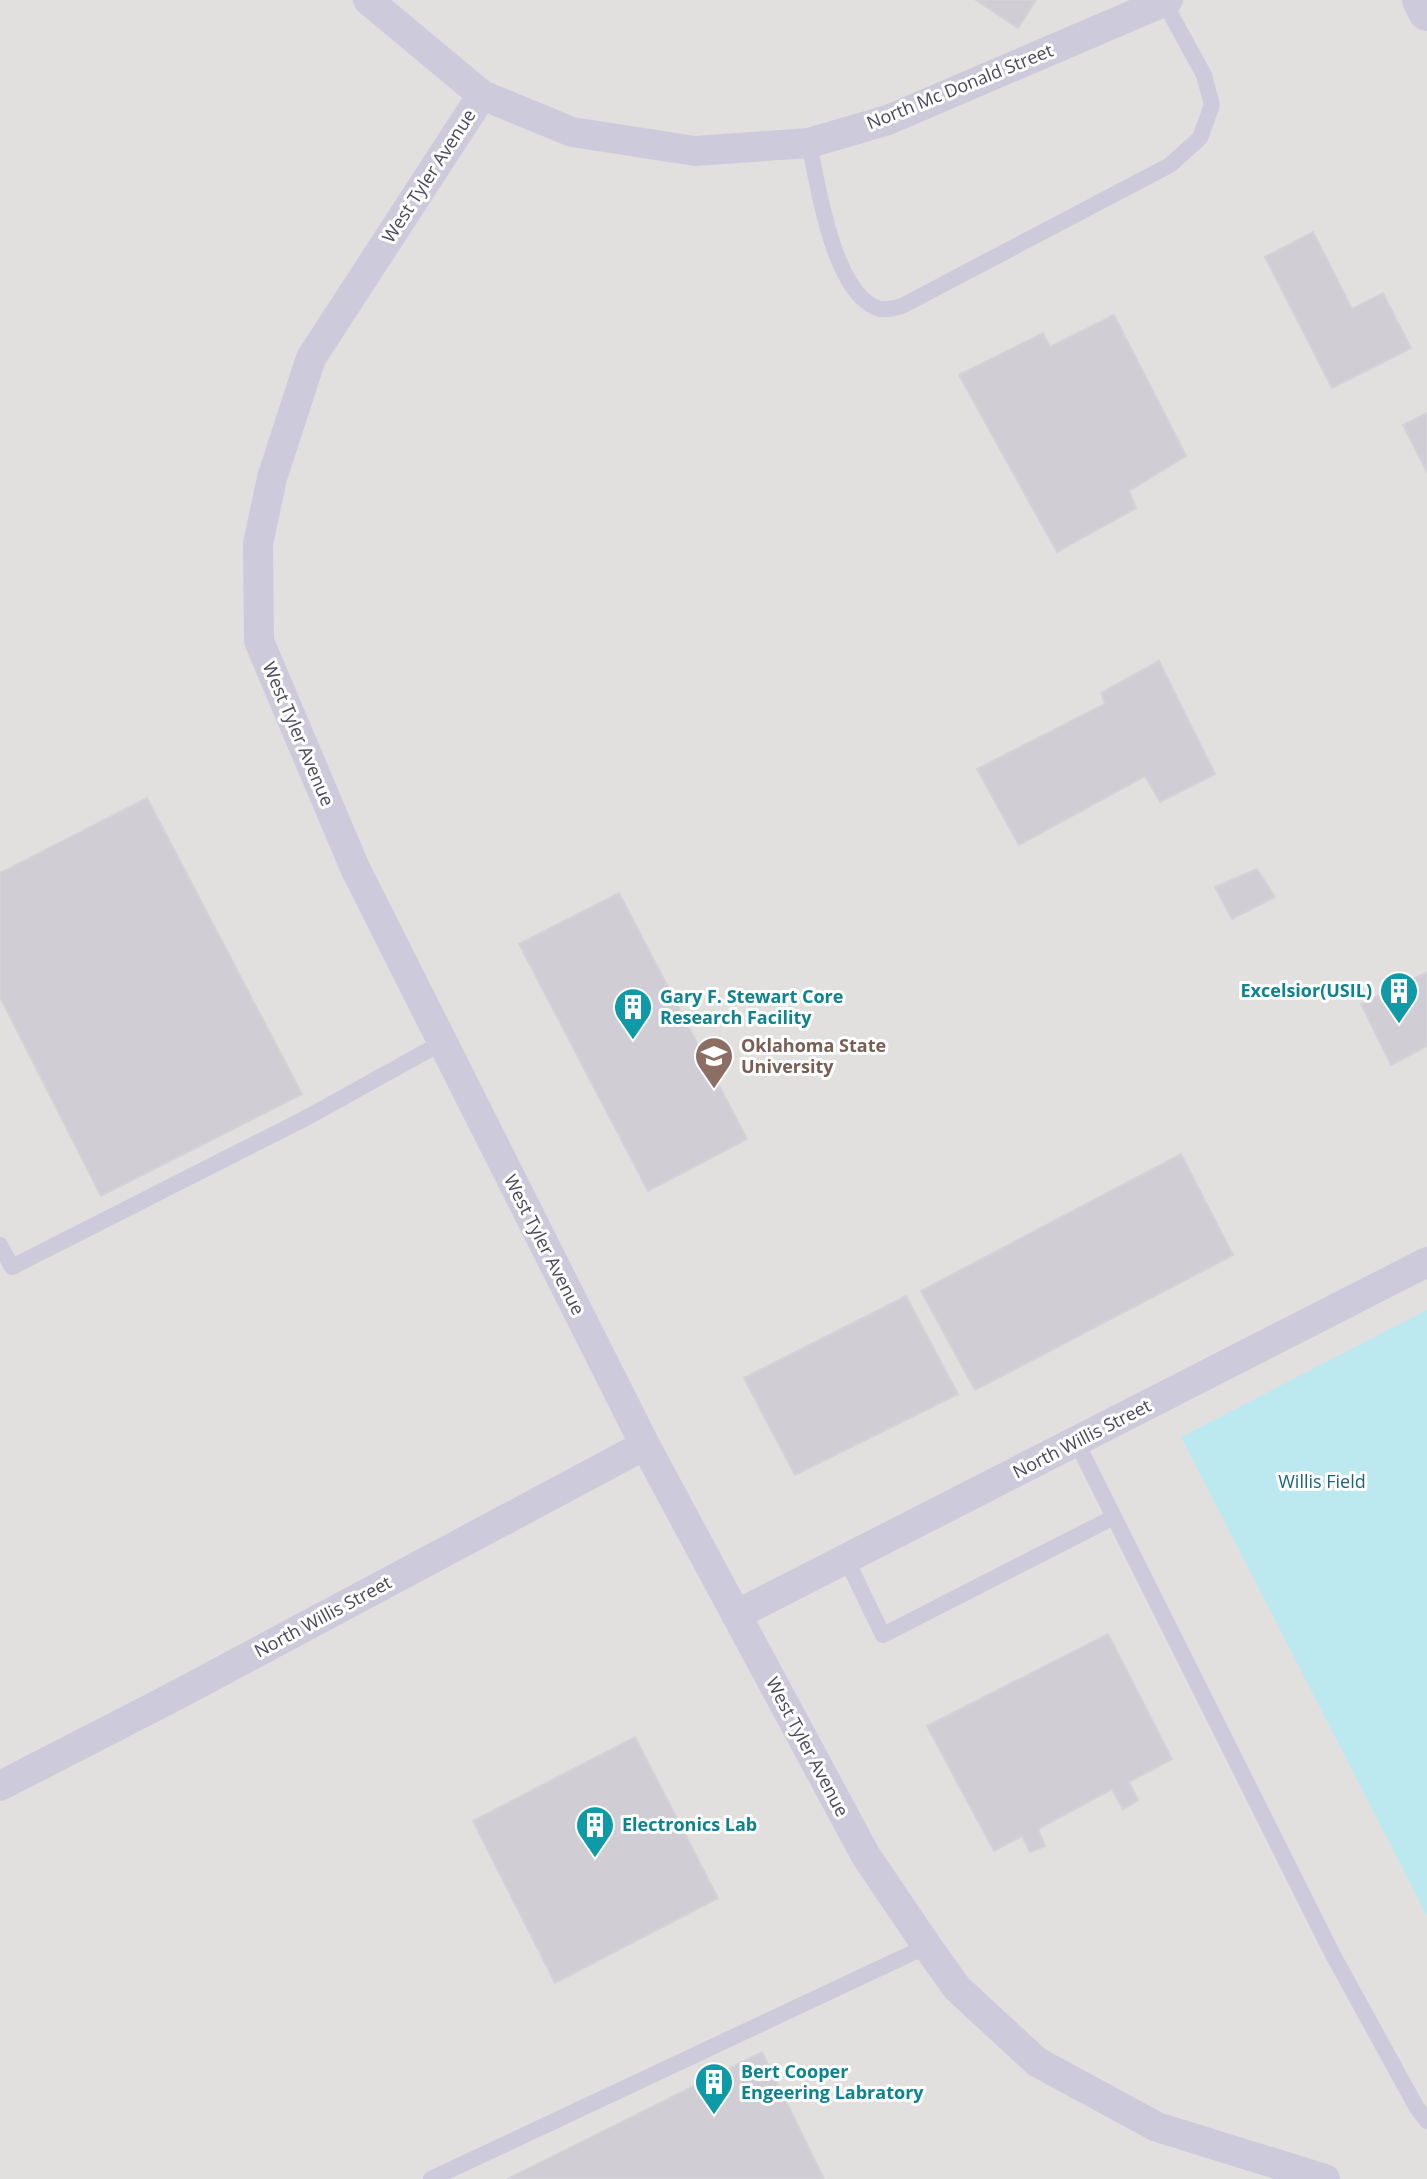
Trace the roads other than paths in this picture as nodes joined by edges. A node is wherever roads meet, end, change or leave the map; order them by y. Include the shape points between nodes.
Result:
1 (368, 0) edge
2 (1421, 0) edge
3 (1166, 1) edge
4 (1427, 12) edge
5 (482, 95) junction
6 (809, 144) junction
7 (443, 1042) junction
8 (0, 1245) edge
9 (1427, 1262) edge
10 (1076, 1441) junction
11 (645, 1446) junction
12 (1114, 1517) junction
13 (846, 1559) junction
14 (736, 1615) junction
15 (0, 1786) edge
16 (927, 1946) junction
17 (1427, 2121) edge
18 (431, 2179) edge
19 (1325, 2179) edge

1 - 5 street, North Mc Donald Street
2 - 4 street
3 - 6 street, North Mc Donald Street via 888,120
3 - 6 lane via 1203,75 1212,105 1200,138 1170,165 902,306 885,310 870,305 852,287 828,228
5 - 6 street, North Mc Donald Street via 572,132 695,151
5 - 7 street, West Tyler Avenue via 311,358 272,478 258,544 259,641 355,868
7 - 8 lane via 306,1118 12,1268
7 - 11 street, West Tyler Avenue
9 - 10 street, North Willis Street
10 - 12 lane
10 - 13 street, North Willis Street
11 - 14 street, West Tyler Avenue
11 - 15 street, North Willis Street
12 - 13 lane via 883,1635
12 - 17 lane via 1333,1955
13 - 14 street, North Willis Street
14 - 16 street, West Tyler Avenue via 866,1856
16 - 18 lane
16 - 19 street, West Tyler Avenue via 957,1988 1037,2062 1157,2127

